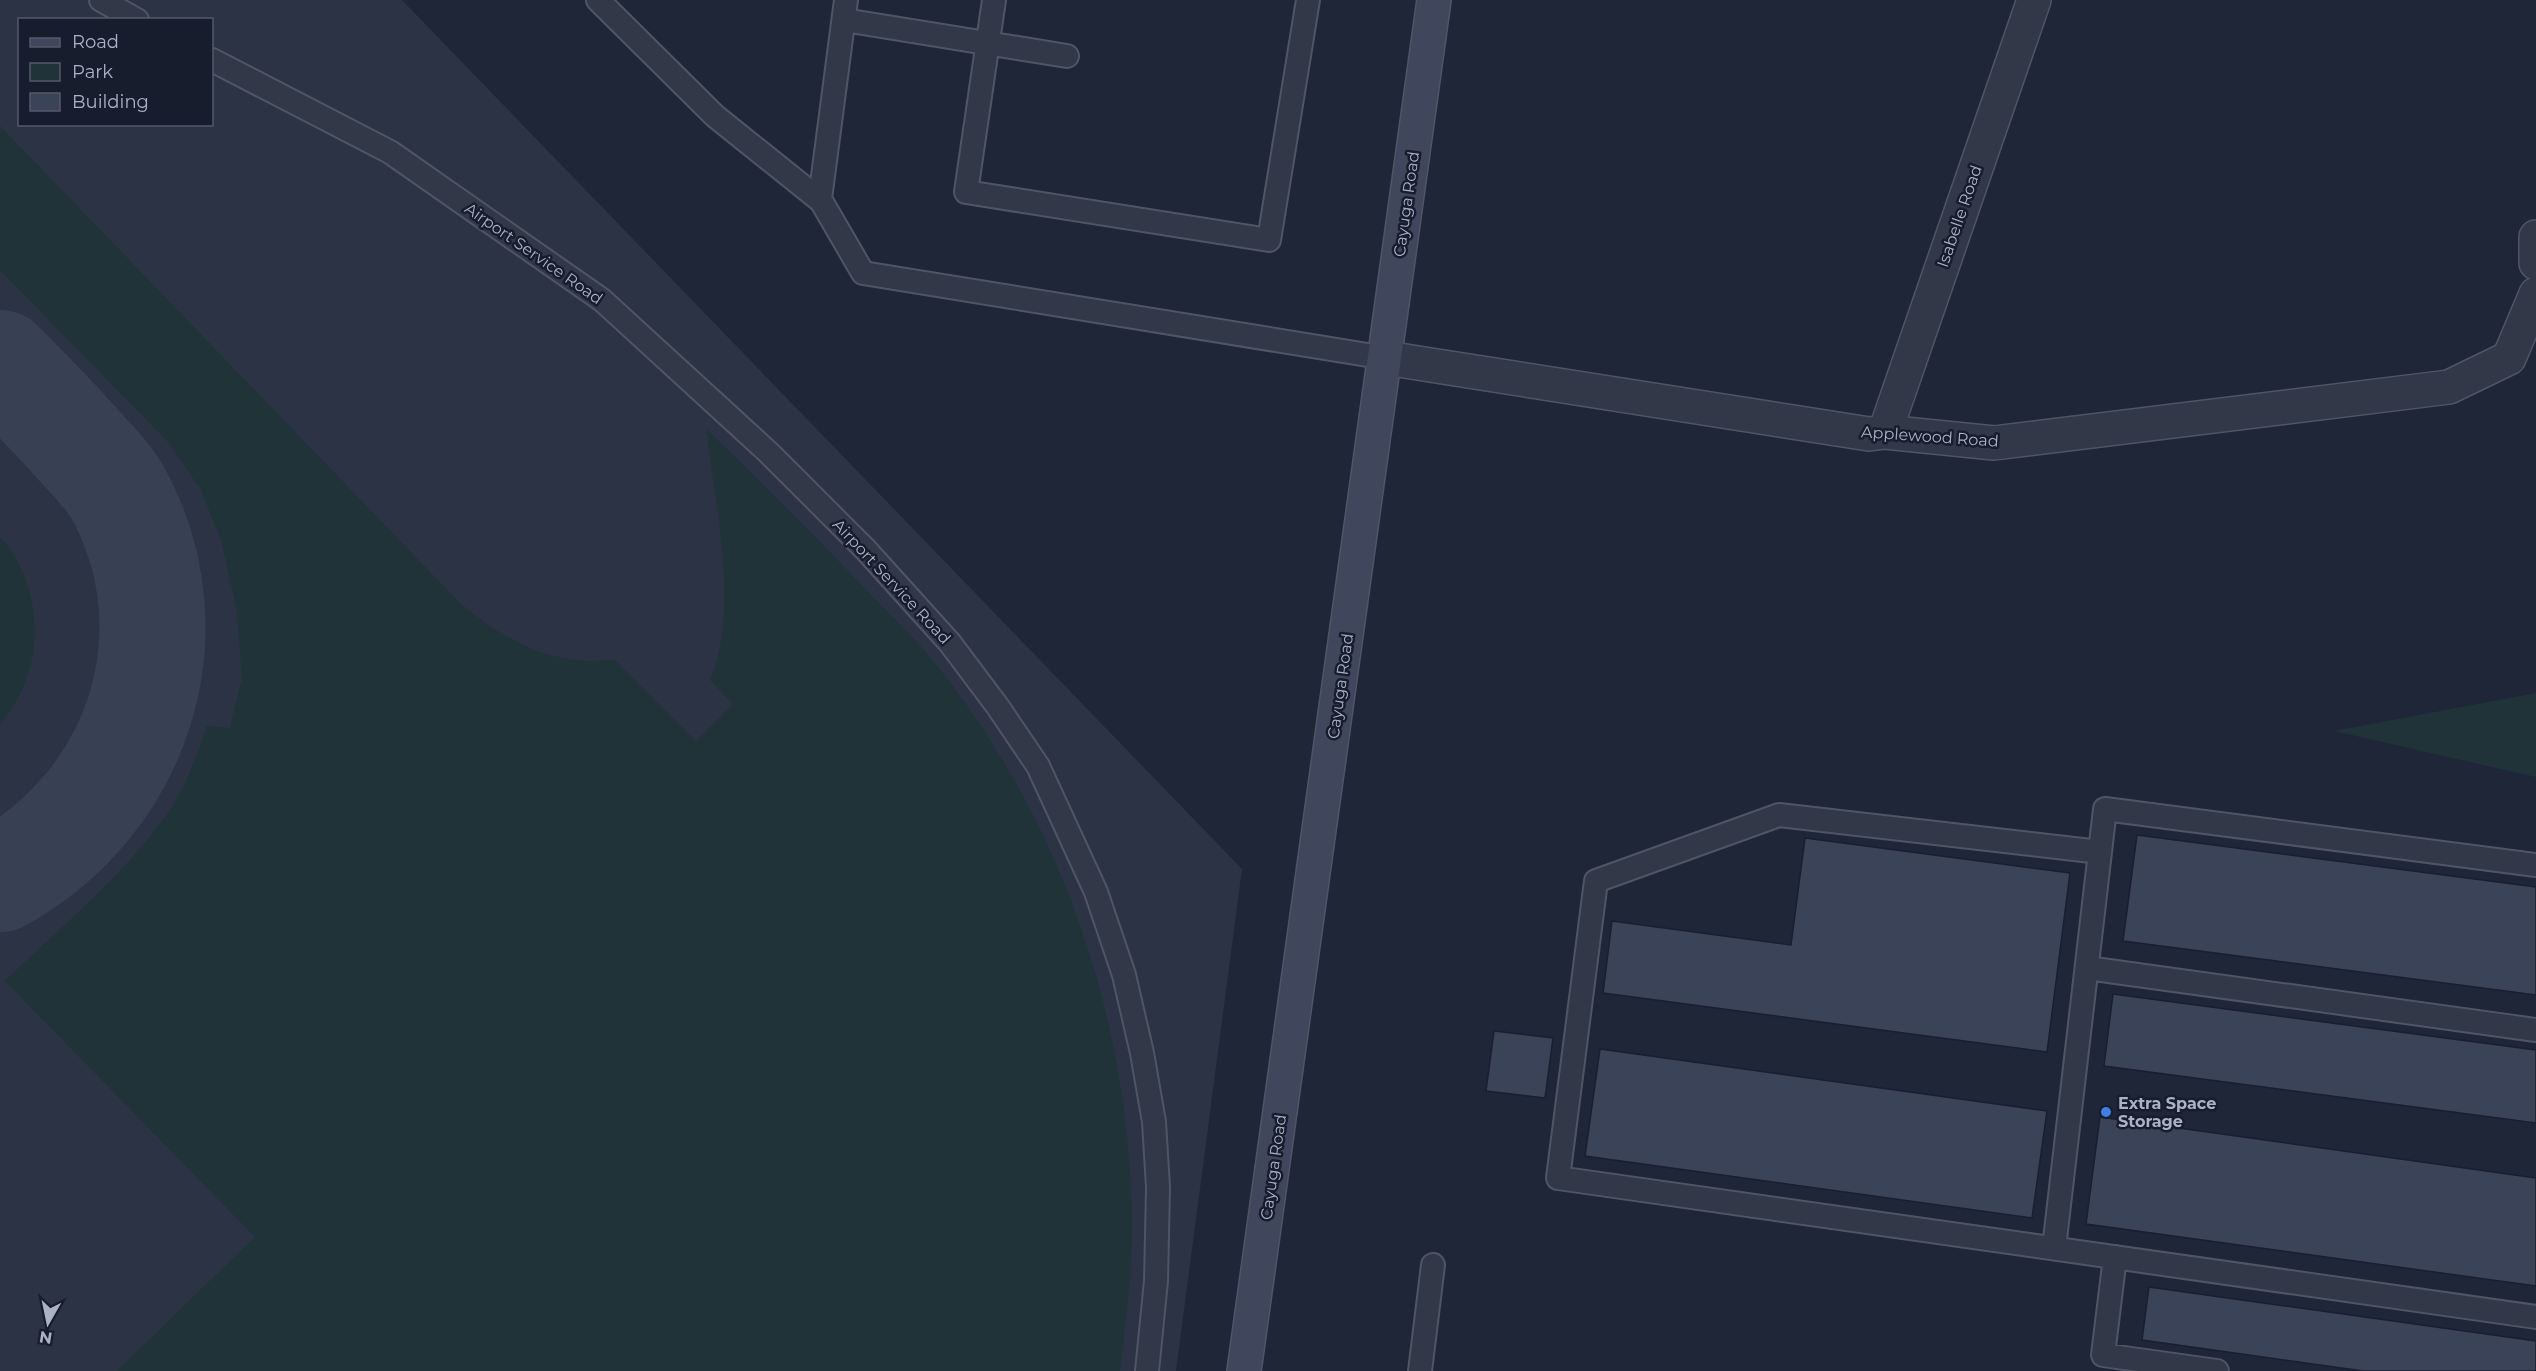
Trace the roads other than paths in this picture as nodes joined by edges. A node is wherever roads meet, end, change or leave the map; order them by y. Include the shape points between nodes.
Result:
1 (101, 0) edge
2 (598, 0) edge
3 (994, 0) edge
4 (1308, 0) edge
5 (1434, 0) edge
6 (2034, 0) edge
7 (845, 10) edge
8 (132, 18) edge
9 (987, 43) junction
10 (1067, 57) dead end
11 (213, 61) edge
12 (821, 201) junction
13 (2536, 237) edge
14 (2536, 263) edge
15 (2536, 294) edge
16 (1386, 358) junction
17 (1885, 432) junction
18 (2100, 852) junction
19 (2536, 865) edge
20 (2087, 968) junction
21 (2536, 1030) edge
22 (2054, 1248) junction
23 (2115, 1257) junction
24 (1433, 1265) dead end
25 (2536, 1317) edge
26 (1147, 1371) edge
27 (1244, 1371) edge
28 (1420, 1371) edge
29 (2217, 1371) edge

1 - 8 lane
2 - 12 lane via 715,116
3 - 9 lane
4 - 9 lane via 1269,240 966,192
5 - 16 main road, Cayuga Road
6 - 17 street, Isabelle Road
7 - 9 lane
7 - 12 lane
9 - 10 lane
11 - 26 lane, Airport Service Road via 390,152 602,300 769,453 866,550 950,643 998,707 1038,766 1096,892 1124,975 1142,1053 1154,1122 1158,1187 1156,1281
12 - 16 lane via 863,273
13 - 14 street
15 - 17 street, Applewood Road via 2509,358 2449,387 1994,443
16 - 17 street, Applewood Road via 1869,434
16 - 27 main road, Cayuga Road
18 - 19 lane via 2105,808
18 - 20 lane
18 - 22 lane via 1779,815 1596,881 1558,1178
20 - 21 lane
20 - 22 lane
22 - 23 lane
23 - 25 lane
23 - 29 lane via 2103,1355
24 - 28 lane

